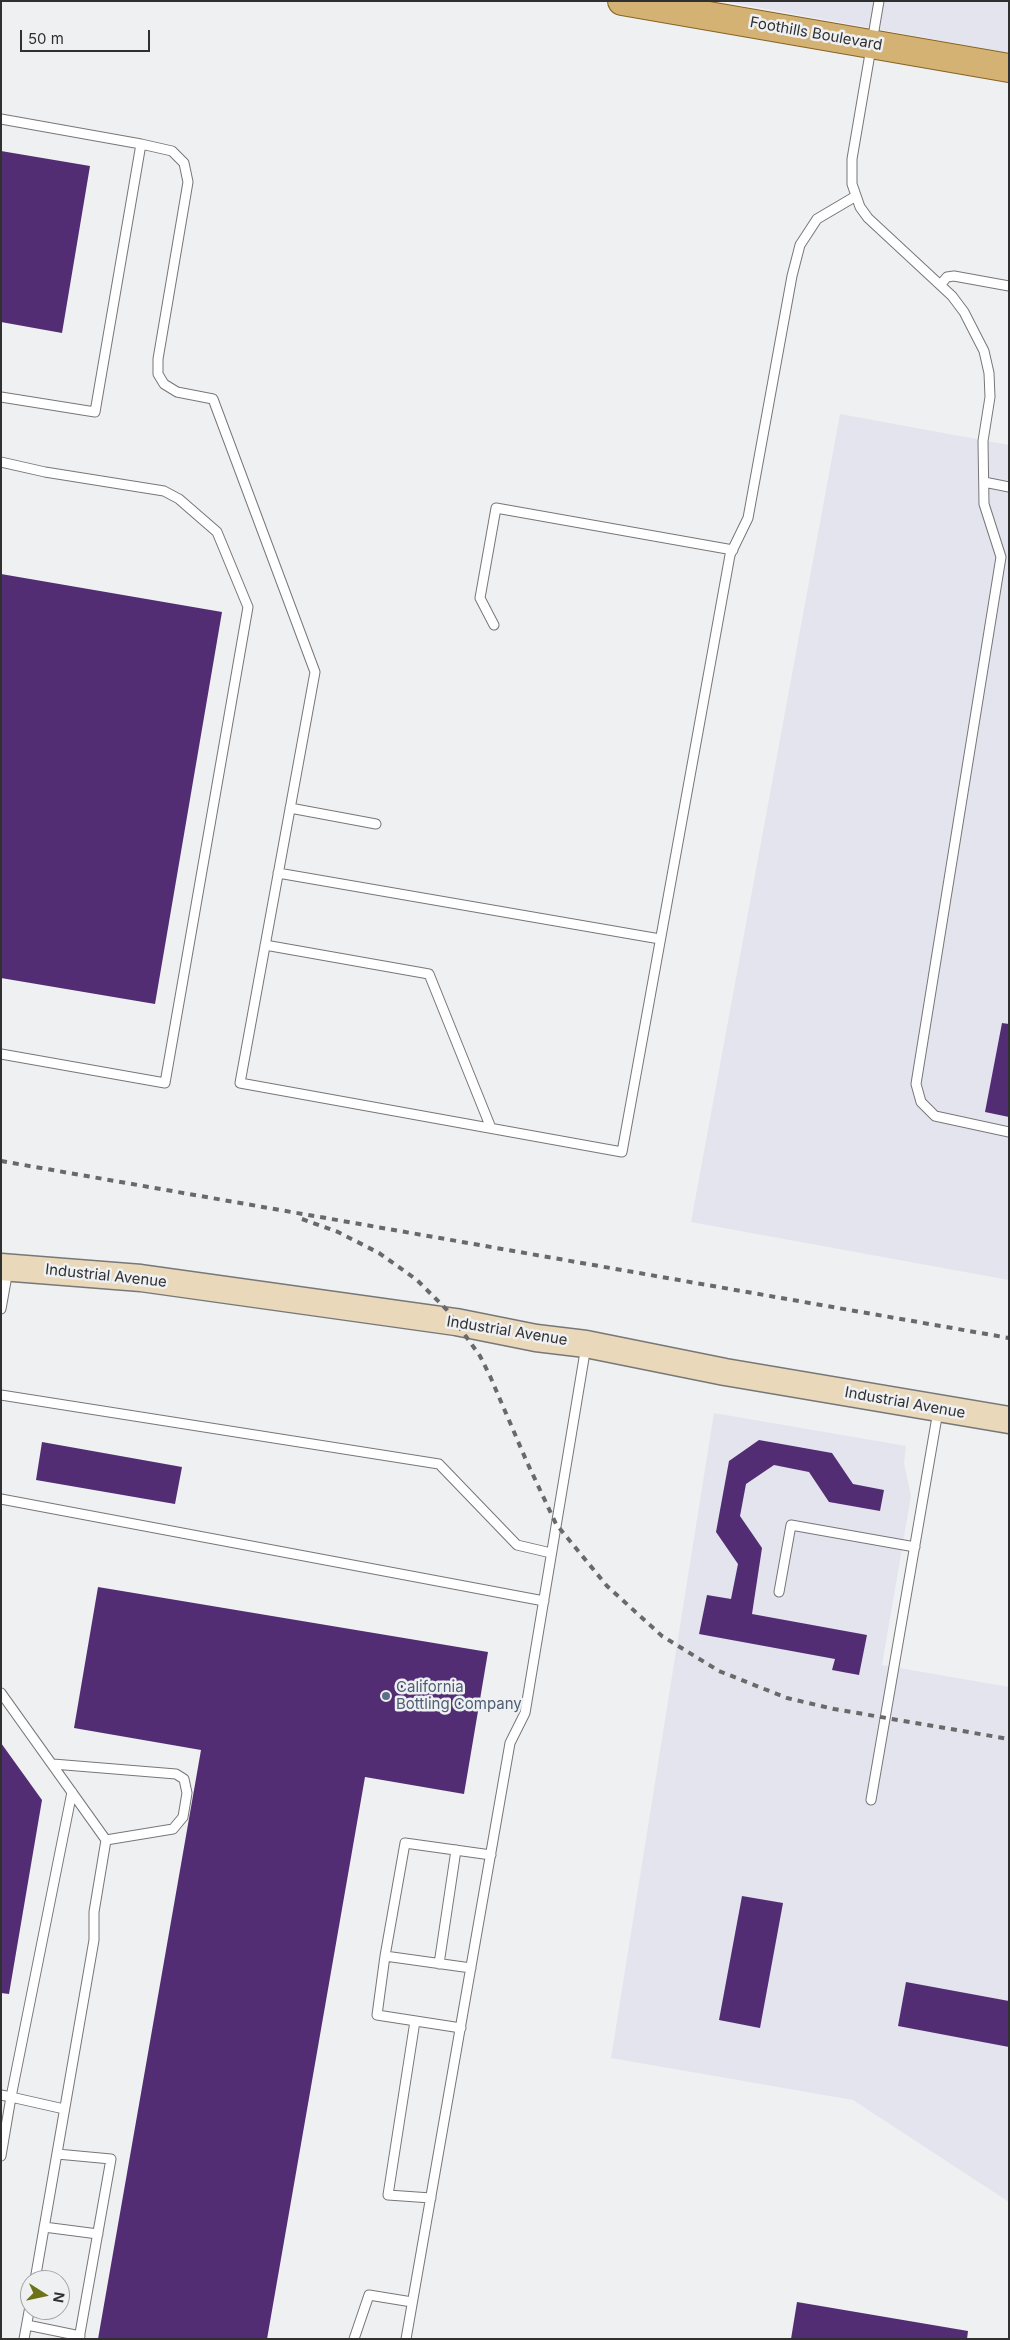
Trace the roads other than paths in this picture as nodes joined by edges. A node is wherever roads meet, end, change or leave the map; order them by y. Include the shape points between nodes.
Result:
1 (622, 1) edge
2 (879, 1) edge
3 (872, 44) junction
4 (1009, 68) edge
5 (1, 119) edge
6 (142, 144) junction
7 (856, 196) junction
8 (941, 284) junction
9 (1009, 286) edge
10 (1, 397) edge
11 (1, 462) edge
12 (984, 482) junction
13 (1009, 488) edge
14 (733, 550) junction
15 (494, 625) dead end
16 (290, 808) junction
17 (376, 824) dead end
18 (278, 873) junction
19 (660, 938) junction
20 (265, 945) junction
21 (1, 1054) edge
22 (491, 1128) junction
23 (1009, 1132) edge
24 (5, 1267) edge
25 (1, 1309) edge
26 (586, 1344) junction
27 (1, 1395) edge
28 (938, 1408) junction
29 (1009, 1420) edge
30 (1, 1499) edge
31 (915, 1547) junction
32 (552, 1553) junction
33 (779, 1592) dead end
34 (544, 1601) junction
35 (1, 1693) edge
36 (52, 1764) junction
37 (72, 1792) junction
38 (871, 1800) dead end
39 (106, 1840) junction
40 (456, 1850) junction
41 (491, 1855) junction
42 (385, 1956) junction
43 (439, 1964) junction
44 (471, 1968) junction
45 (415, 2021) junction
46 (461, 2028) junction
47 (1, 2095) edge
48 (11, 2097) junction
49 (64, 2109) junction
50 (56, 2154) junction
51 (1, 2156) edge
52 (431, 2198) junction
53 (44, 2227) junction
54 (98, 2234) junction
55 (37, 2270) edge
56 (412, 2302) junction
57 (28, 2320) edge
58 (27, 2325) junction
59 (80, 2337) edge
60 (24, 2339) edge
61 (354, 2339) edge
62 (406, 2339) edge

1 - 3 main road, Foothills Boulevard
2 - 3 lane
3 - 4 main road, Foothills Boulevard
3 - 7 lane via 852,159
5 - 6 lane
6 - 10 lane via 95,412
6 - 16 lane via 172,151 184,162 188,182 158,374 164,384 177,392 213,399 315,672
7 - 8 lane via 860,207 876,226
7 - 14 lane via 817,220 800,245 748,518
8 - 9 lane via 954,276
8 - 12 lane via 964,312 984,351 989,373 990,397 983,441
11 - 21 lane via 164,491 179,499 217,532 248,608 165,1082
12 - 13 lane
12 - 23 lane via 984,504 1001,557 916,1084 921,1102 935,1116
14 - 15 lane via 496,508 480,598
14 - 19 lane
16 - 17 lane
16 - 18 lane
18 - 19 lane
18 - 20 lane
19 - 22 lane via 622,1152
20 - 22 lane via 429,974
20 - 22 lane via 240,1083
24 - 25 lane
24 - 26 street, Industrial Avenue via 141,1278 456,1322
26 - 28 street, Industrial Avenue via 725,1372
26 - 32 lane
27 - 32 lane via 439,1464 516,1545
28 - 29 street, Industrial Avenue
28 - 31 lane
30 - 34 lane
31 - 33 lane via 791,1525
31 - 38 lane
32 - 34 lane
34 - 41 lane via 525,1713 510,1743
35 - 36 lane
36 - 37 lane
36 - 39 lane via 176,1774 184,1779 187,1793 183,1817 173,1829
37 - 39 lane
37 - 48 lane
39 - 49 lane via 94,1912 94,1940
40 - 41 lane
40 - 42 lane via 404,1843
40 - 43 lane
41 - 44 lane
42 - 43 lane
42 - 45 lane via 377,2015
43 - 44 lane
44 - 46 lane
45 - 46 lane
45 - 52 lane via 388,2195
46 - 52 lane
47 - 48 lane
48 - 49 lane
48 - 51 lane
49 - 50 lane
50 - 53 lane
50 - 54 lane via 111,2159
52 - 56 lane
53 - 54 lane
53 - 55 lane
54 - 59 lane
56 - 61 lane via 369,2295
56 - 62 lane
57 - 58 lane
58 - 59 lane
58 - 60 lane

